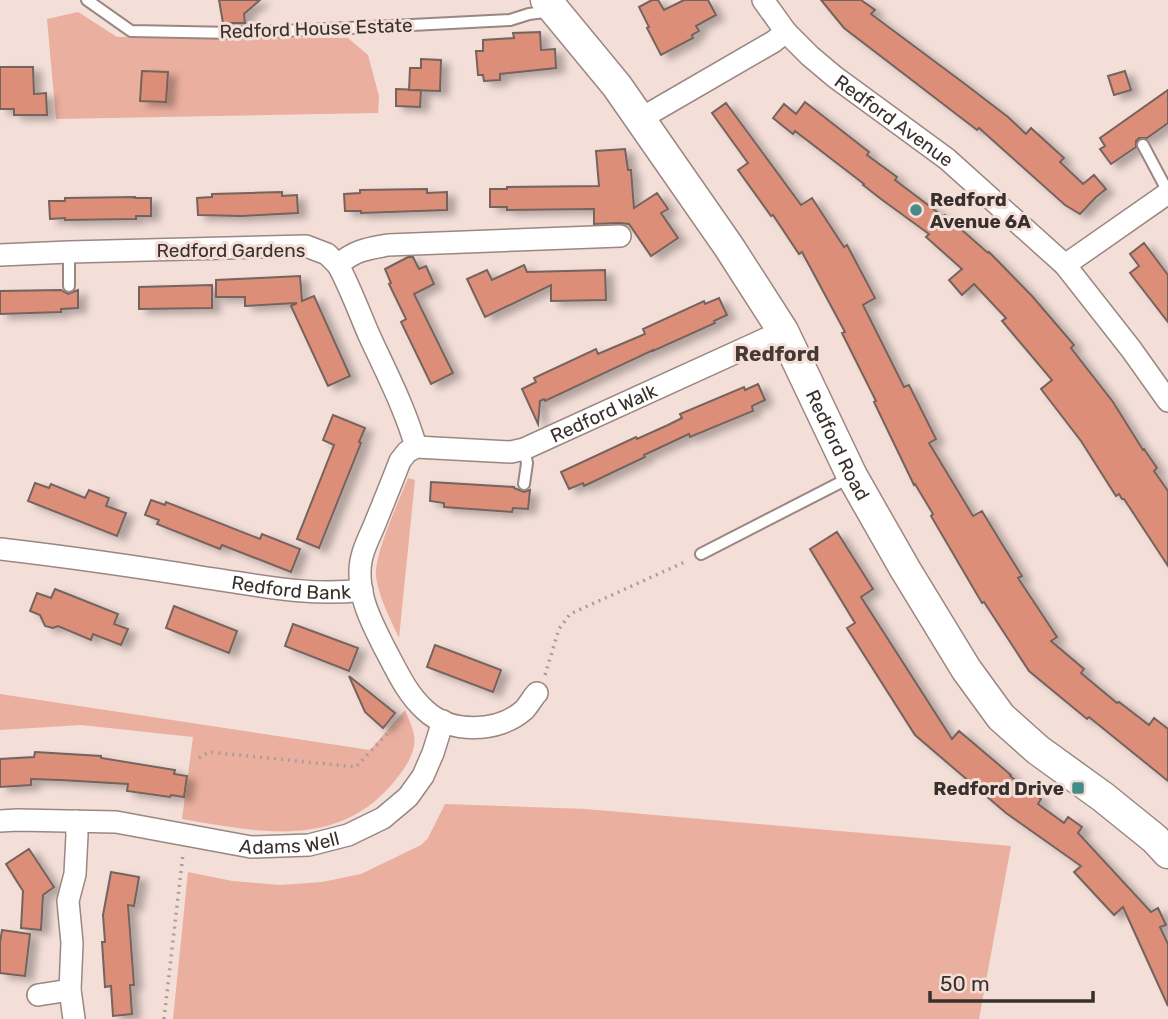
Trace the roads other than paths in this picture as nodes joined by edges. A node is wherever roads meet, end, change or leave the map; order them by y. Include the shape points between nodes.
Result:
1 (88, 0) edge
2 (763, 0) edge
3 (550, 6) edge
4 (786, 32) junction
5 (640, 119) junction
6 (1143, 145) dead end
7 (1168, 192) edge
8 (620, 238) dead end
9 (69, 252) junction
10 (0, 255) edge
11 (338, 265) junction
12 (1065, 265) junction
13 (69, 286) dead end
14 (782, 331) junction
15 (1168, 401) edge
16 (416, 446) junction
17 (524, 449) junction
18 (852, 476) junction
19 (524, 484) dead end
20 (0, 549) edge
21 (701, 554) road end
22 (362, 590) junction
23 (537, 693) road end
24 (443, 722) junction
25 (0, 821) edge
26 (76, 821) junction
27 (1168, 853) edge
28 (70, 990) junction
29 (38, 995) dead end
30 (74, 1019) edge

1 - 3 lane, Redford House Estate via 131,31 235,33 510,20
2 - 4 street, Redford Avenue
3 - 5 main road, Redford Road
4 - 5 street
4 - 12 street, Redford Avenue via 835,77 947,159
5 - 14 main road, Redford Road
6 - 7 lane
7 - 12 street
8 - 11 street via 388,245 361,249
9 - 10 street, Redford Gardens
9 - 11 street, Redford Gardens via 306,246 327,254
9 - 13 lane
11 - 16 street
12 - 15 street, Redford Avenue
14 - 17 street, Redford Walk
14 - 18 main road, Redford Road
16 - 17 street, Redford Walk
16 - 22 street via 400,461 363,554
17 - 19 lane
18 - 21 lane
18 - 27 main road, Redford Road via 959,658 1001,718
20 - 22 street, Redford Bank via 280,588 326,593
22 - 24 street, Redford Bank via 370,621 405,686 427,712
23 - 24 street, Redford Bank via 525,709 492,726
24 - 26 street, Adams Well via 423,776 408,797 383,818 348,835 309,845 251,847 116,822
25 - 26 street, Adams Well
26 - 28 street via 75,874 68,901
28 - 29 street
28 - 30 street

